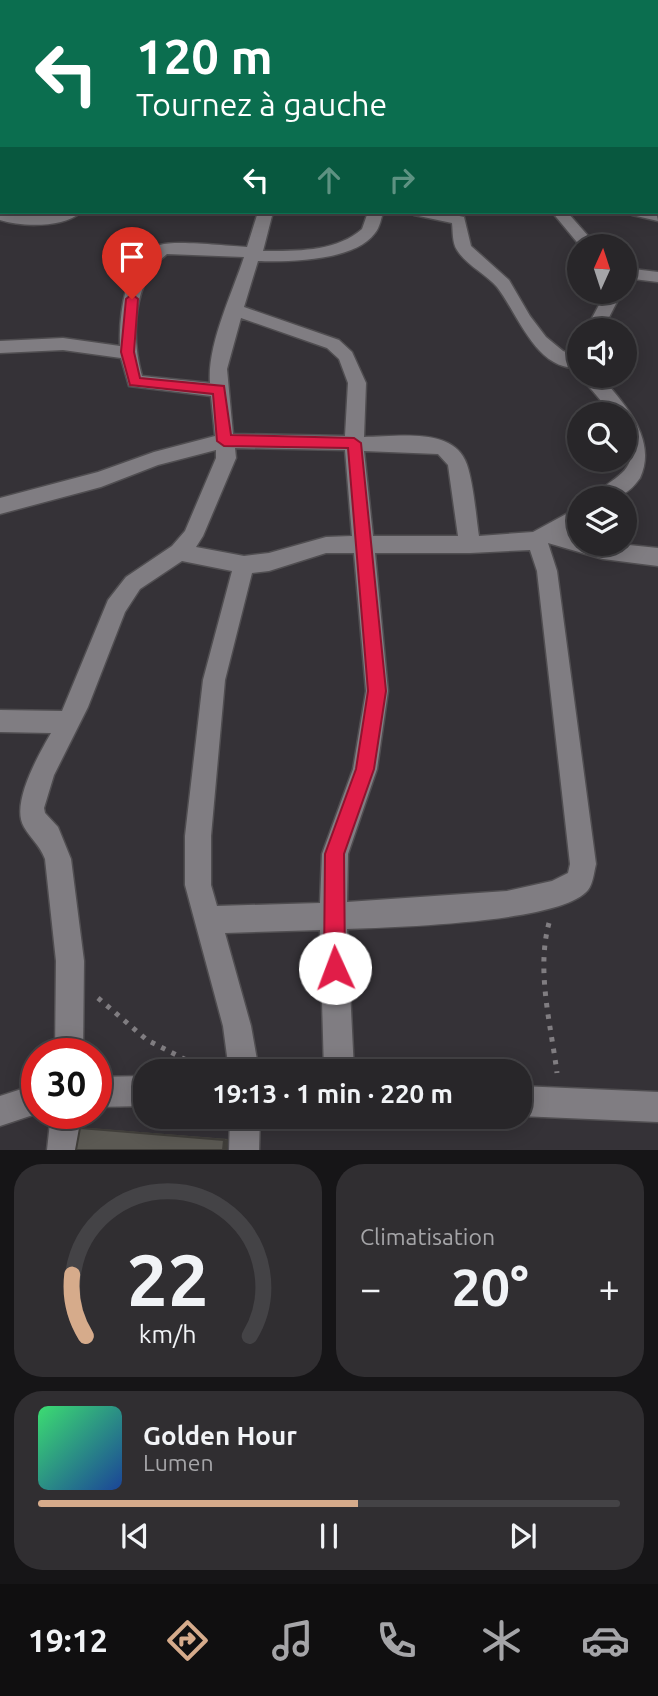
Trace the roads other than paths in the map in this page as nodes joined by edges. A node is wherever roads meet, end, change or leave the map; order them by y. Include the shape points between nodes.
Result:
1 (62, 214) edge
2 (264, 214) edge
3 (374, 214) edge
4 (429, 214) edge
5 (561, 214) edge
6 (0, 215) edge
7 (578, 234) edge
8 (252, 254) junction
9 (637, 274) edge
10 (658, 277) edge
11 (236, 310) junction
12 (0, 346) edge
13 (128, 352) junction
14 (567, 359) edge
15 (601, 388) edge
16 (219, 390) junction
17 (613, 402) edge
18 (637, 435) edge
19 (224, 441) junction
20 (354, 443) junction
21 (637, 468) edge
22 (634, 472) edge
23 (622, 486) edge
24 (0, 506) edge
25 (567, 523) edge
26 (544, 537) junction
27 (365, 542) junction
28 (470, 545) junction
29 (179, 552) junction
30 (658, 557) edge
31 (244, 565) junction
32 (0, 721) edge
33 (68, 722) junction
34 (333, 916) junction
35 (206, 920) junction
36 (69, 1038) edge
37 (242, 1059) edge
38 (339, 1059) edge
39 (133, 1091) edge
40 (112, 1092) edge
41 (532, 1102) edge
42 (21, 1104) edge
43 (658, 1107) edge
44 (0, 1111) edge
45 (64, 1129) edge
46 (245, 1129) edge
47 (62, 1150) edge
48 (244, 1150) edge

1 - 6 street via 23,221
2 - 8 street
3 - 8 street via 369,230 352,243 301,257
4 - 14 street via 459,220 463,248 503,284 540,341
5 - 7 street
8 - 11 street
8 - 13 street via 164,249 156,253 135,286
9 - 10 street
11 - 16 street via 219,360
11 - 20 street via 327,341 342,351 356,379
12 - 13 street via 63,344
13 - 16 street via 135,382
15 - 17 street
16 - 19 street
18 - 21 street via 641,452
19 - 20 street
19 - 24 street
19 - 29 street via 226,458 203,515
20 - 27 street
20 - 28 street via 444,448 457,462
22 - 23 street
25 - 26 street
26 - 28 street
26 - 30 street via 592,550
26 - 34 street via 583,864 579,881 565,891 518,903
27 - 28 street
27 - 31 street via 326,545
27 - 34 street via 377,691 365,769 335,854
29 - 31 street
29 - 33 street via 133,583 116,607
31 - 35 street via 212,693 198,836 198,886
32 - 33 street
33 - 36 street via 43,772 32,808 33,819 49,836 58,859 70,961
34 - 35 street
34 - 38 street
35 - 37 street
39 - 40 street
41 - 43 street
42 - 44 street
45 - 47 street
46 - 48 street

